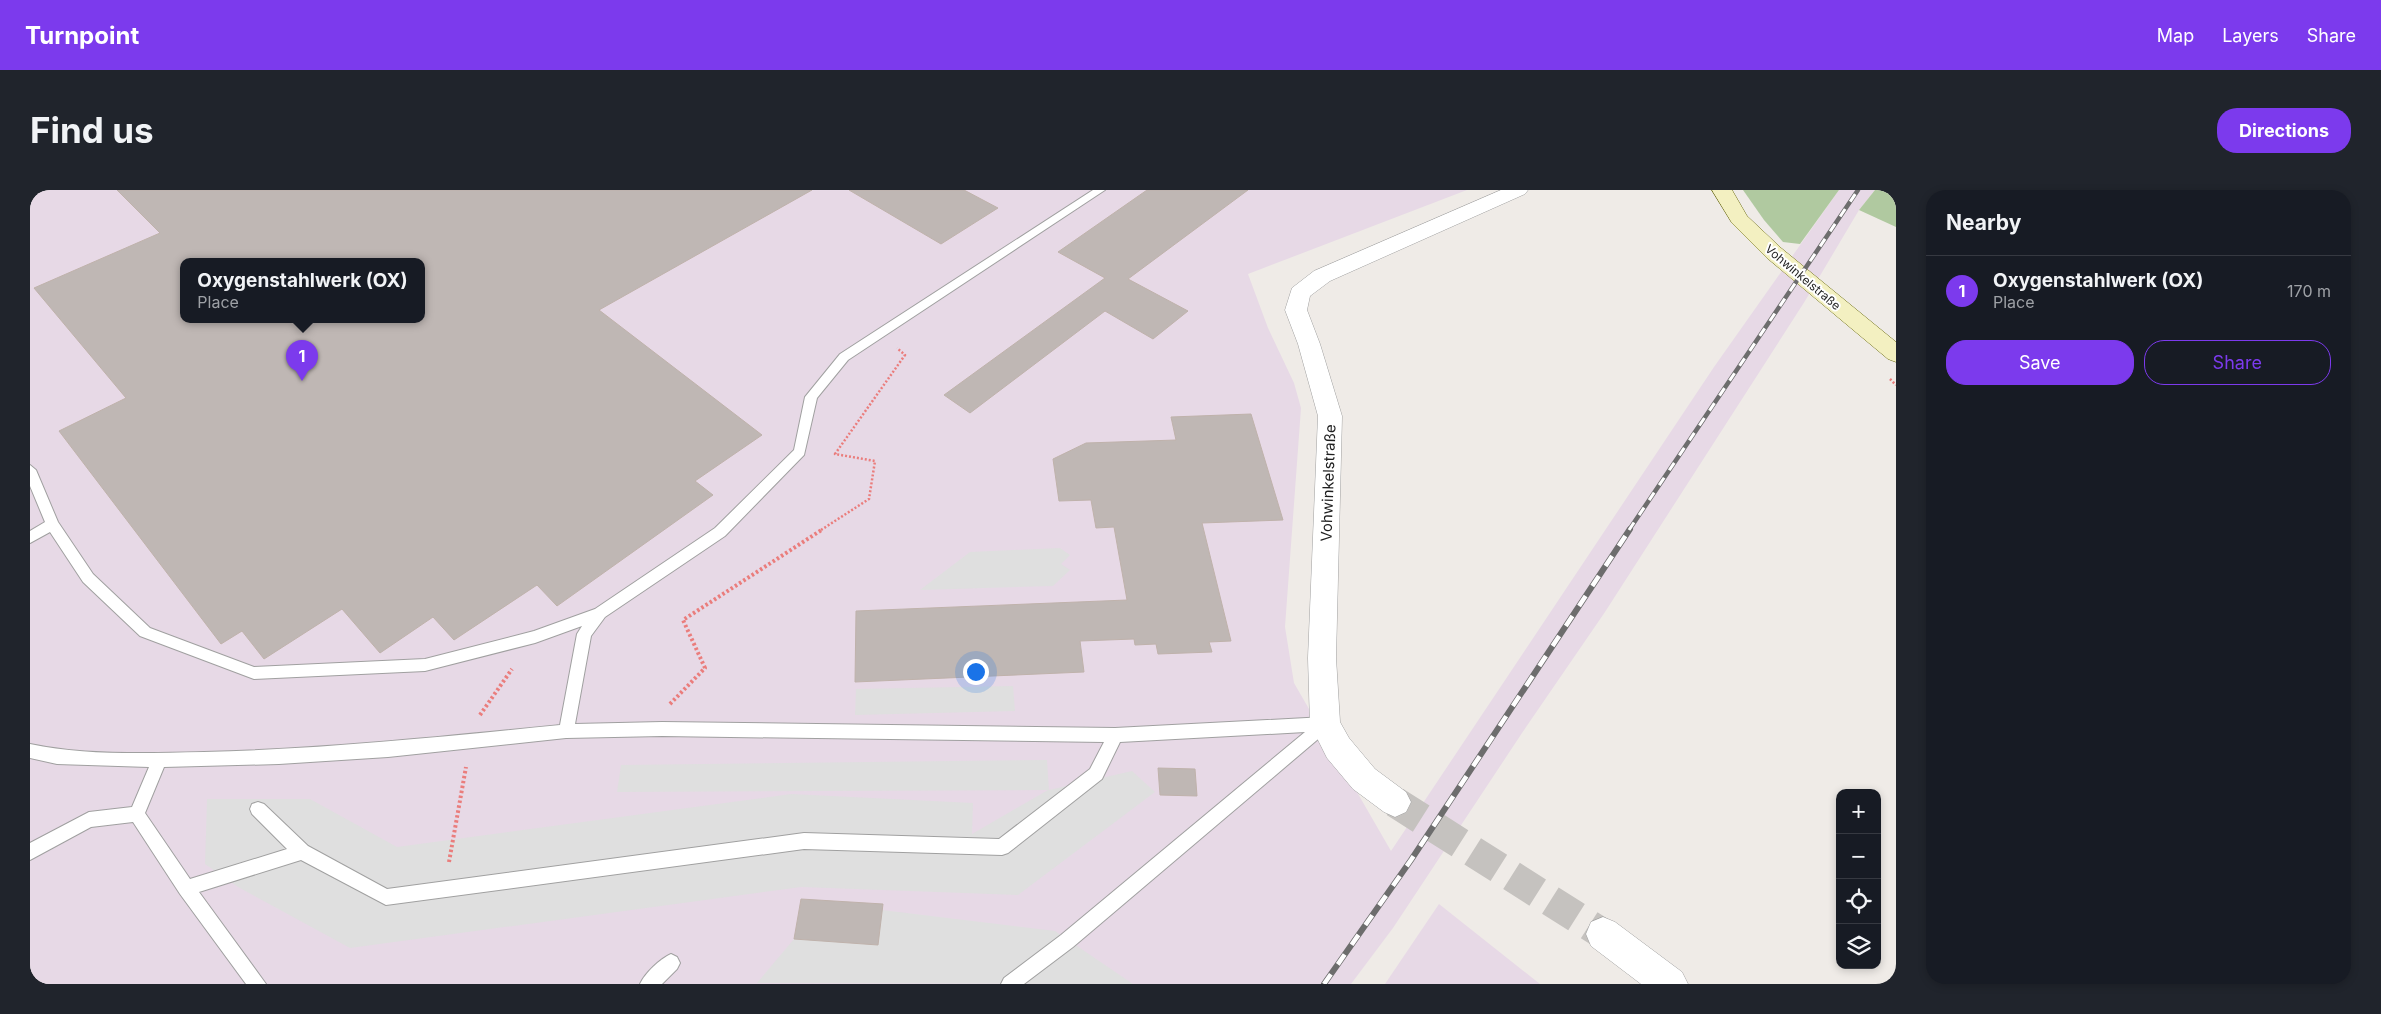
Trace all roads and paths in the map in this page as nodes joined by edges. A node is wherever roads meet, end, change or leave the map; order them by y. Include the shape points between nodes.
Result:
1 (1100, 190) edge
2 (1518, 190) edge
3 (1722, 190) edge
4 (881, 333) junction
5 (1896, 354) edge
6 (30, 470) edge
7 (52, 524) junction
8 (30, 538) edge
9 (600, 613) junction
10 (1325, 724) junction
11 (645, 729) junction
12 (566, 731) junction
13 (1115, 735) junction
14 (30, 752) edge
15 (159, 760) junction
16 (1395, 802) tunnel mouth
17 (258, 809) dead end
18 (137, 814) junction
19 (30, 852) edge
20 (302, 852) junction
21 (186, 888) junction
22 (1603, 934) tunnel mouth
23 (671, 963) dead end
24 (257, 984) edge
25 (649, 984) edge
26 (1010, 984) edge
27 (1670, 984) edge

1 - 4 lane
2 - 10 street, Vohwinkelstraße via 1322,276 1300,293 1296,310 1330,416 1322,658
3 - 5 main road, Vohwinkelstraße via 1739,219 1774,253
4 - 9 lane via 844,357 811,398 800,452 794,459 720,532
4 - 11 path via 905,355 835,454 875,461 869,499 683,620 705,668
6 - 7 lane
7 - 8 lane
7 - 9 lane via 88,578 145,632 254,673 424,665 535,637
9 - 12 lane via 584,634
10 - 13 lane
10 - 16 street, Vohwinkelstraße via 1338,748 1364,779
10 - 26 lane via 1074,935
11 - 12 lane
11 - 13 lane
12 - 15 lane via 388,750
13 - 20 lane via 1096,774 1002,847 804,841 386,897
14 - 15 lane via 57,757
15 - 18 lane
17 - 20 lane
18 - 19 lane via 89,820
18 - 21 lane
20 - 21 lane
21 - 24 lane
22 - 27 street
23 - 25 lane

